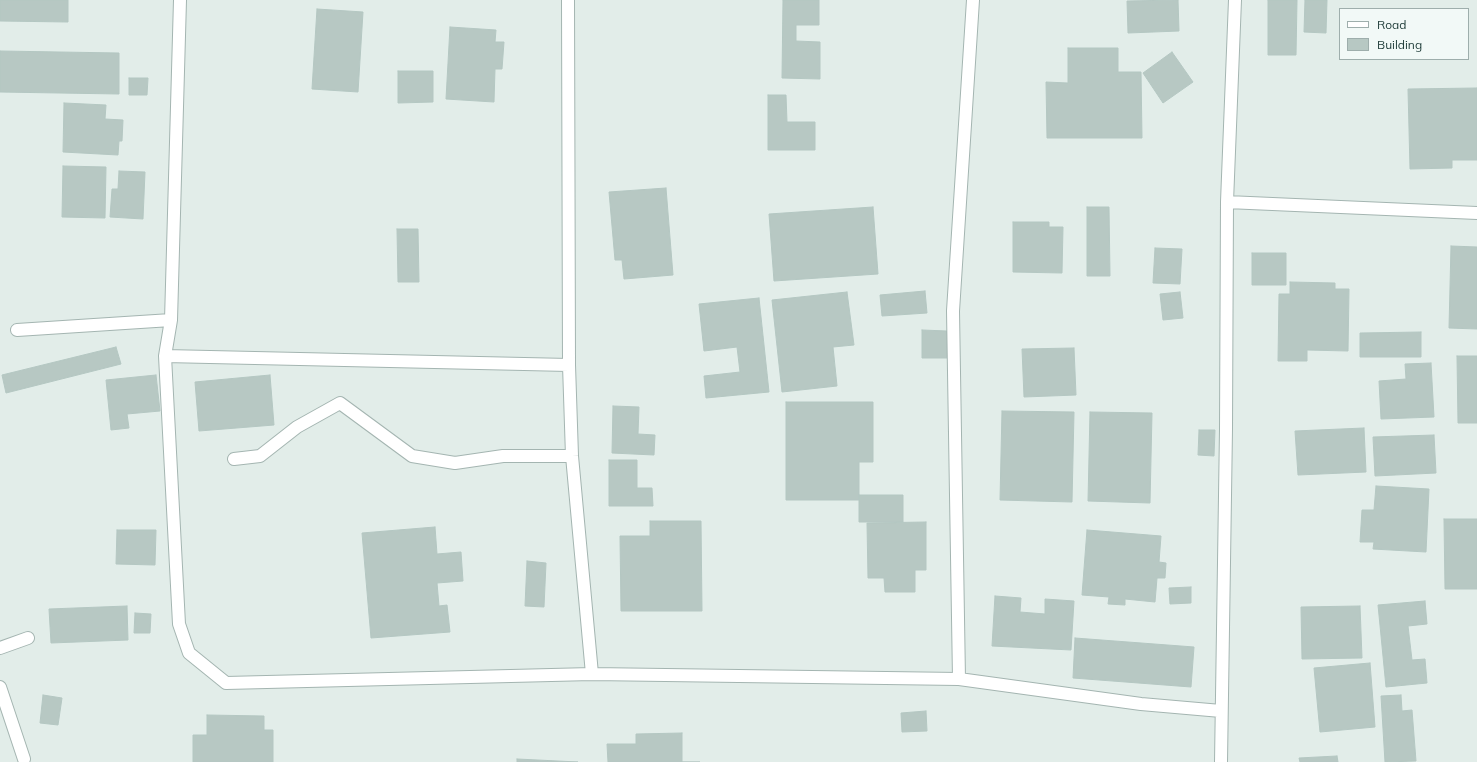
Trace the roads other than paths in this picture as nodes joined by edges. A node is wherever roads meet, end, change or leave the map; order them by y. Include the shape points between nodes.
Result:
1 (180, 0) edge
2 (568, 0) edge
3 (973, 0) edge
4 (1235, 0) edge
5 (1227, 202) junction
6 (1477, 213) edge
7 (171, 320) junction
8 (17, 330) dead end
9 (164, 356) junction
10 (569, 365) junction
11 (572, 456) junction
12 (234, 459) dead end
13 (28, 638) dead end
14 (0, 648) edge
15 (592, 674) junction
16 (959, 679) junction
17 (0, 687) edge
18 (1221, 712) junction
19 (24, 759) dead end
20 (1221, 762) edge

1 - 7 street
2 - 10 street
3 - 16 street via 953,311
4 - 5 street
5 - 6 street
5 - 18 street
7 - 8 street
7 - 9 street
9 - 10 street
9 - 15 street via 179,624 189,654 226,683
10 - 11 street
11 - 12 street via 503,456 456,463 412,456 340,403 297,427 260,456
11 - 15 street
13 - 14 street
15 - 16 street
16 - 18 street via 1141,704
17 - 19 street
18 - 20 street

